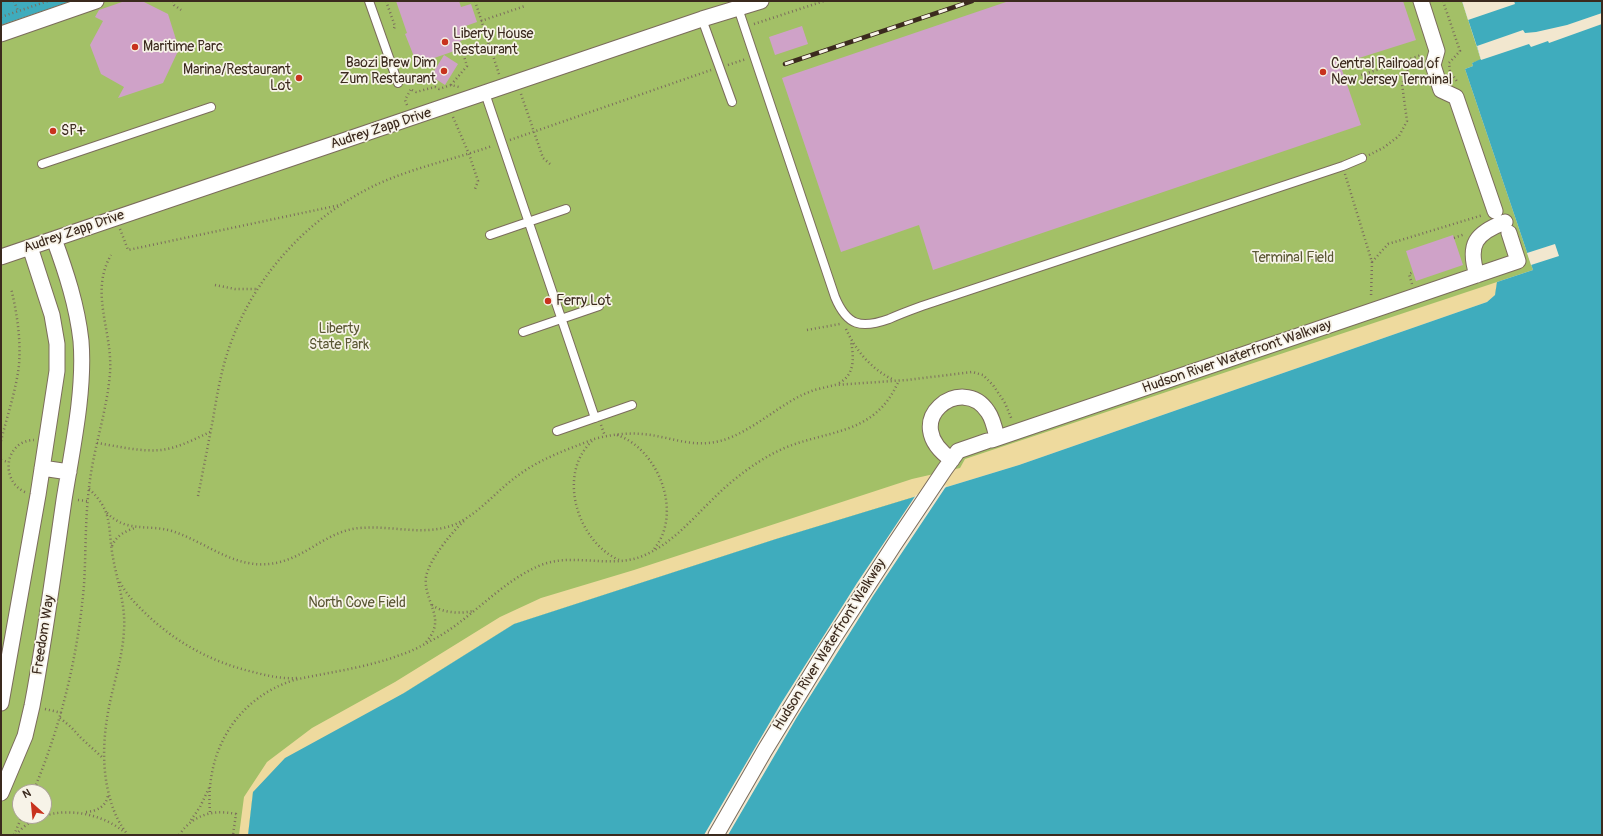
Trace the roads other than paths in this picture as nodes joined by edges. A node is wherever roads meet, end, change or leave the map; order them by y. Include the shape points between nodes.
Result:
1 (96, 1) edge
2 (369, 1) edge
3 (761, 1) edge
4 (1420, 1) edge
5 (738, 8) junction
6 (702, 19) junction
7 (1, 34) edge
8 (398, 83) road end
9 (485, 93) junction
10 (732, 102) dead end
11 (211, 106) dead end
12 (1362, 158) road end
13 (42, 164) dead end
14 (566, 209) dead end
15 (528, 222) junction
16 (1504, 222) junction
17 (490, 235) dead end
18 (54, 239) junction
19 (30, 247) junction
20 (1, 257) edge
21 (1477, 275) junction
22 (599, 306) dead end
23 (561, 319) junction
24 (523, 332) dead end
25 (632, 405) dead end
26 (595, 418) junction
27 (557, 431) dead end
28 (992, 440) junction
29 (948, 465) junction
30 (42, 468) junction
31 (69, 472) junction
32 (1, 703) edge
33 (1, 793) edge
34 (716, 835) edge

1 - 7 street
2 - 8 lane
3 - 5 street, Audrey Zapp Drive
4 - 16 street, Hudson River Waterfront Walkway via 1438,51 1433,65 1441,90 1456,97
5 - 6 street, Audrey Zapp Drive
5 - 12 lane via 835,297 844,315 862,325 878,323
6 - 9 street, Audrey Zapp Drive
6 - 10 lane
9 - 15 lane
9 - 18 street, Audrey Zapp Drive
11 - 13 lane
14 - 15 lane
15 - 17 lane
15 - 23 lane
16 - 21 street via 1487,230 1476,240 1473,255
16 - 21 street, Hudson River Waterfront Walkway via 1518,261
18 - 19 street, Audrey Zapp Drive
18 - 31 street, Freedom Way via 75,304 82,355
19 - 20 street, Audrey Zapp Drive
19 - 30 street via 48,299 57,344 56,386
21 - 28 street, Hudson River Waterfront Walkway
22 - 23 lane
23 - 24 lane
23 - 26 lane
25 - 26 lane
26 - 27 lane
28 - 29 street, Hudson River Waterfront Walkway via 958,451
28 - 29 street via 988,412 977,401 959,397 947,401 933,416 930,432
29 - 34 street, Hudson River Waterfront Walkway via 828,647
30 - 31 street
30 - 32 street
31 - 33 street, Freedom Way via 32,706 25,736

